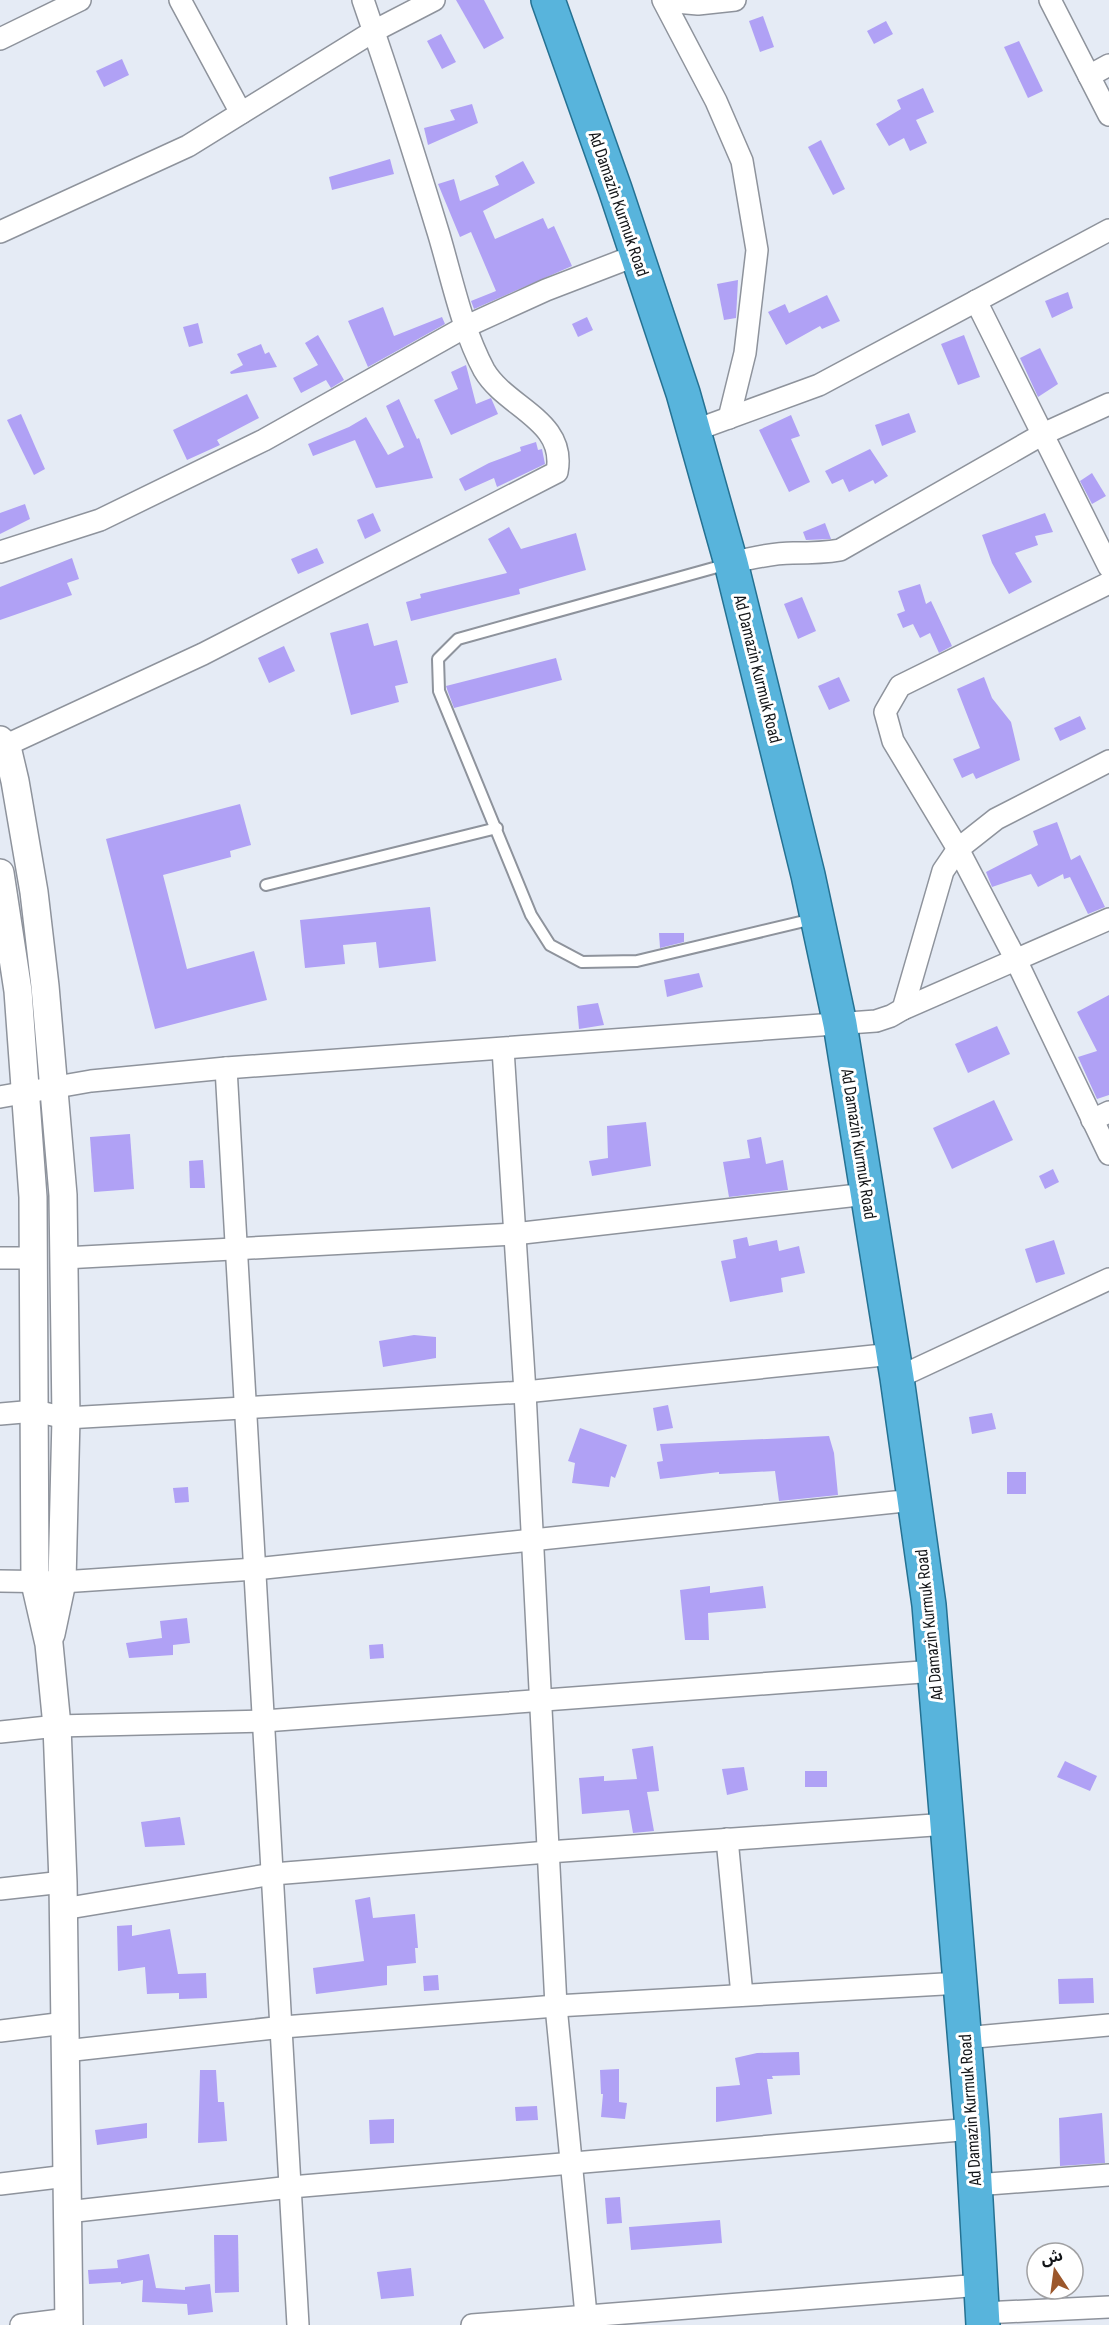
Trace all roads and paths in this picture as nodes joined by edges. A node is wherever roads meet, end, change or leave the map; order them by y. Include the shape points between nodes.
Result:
1 (80, 0) edge
2 (180, 0) edge
3 (363, 0) edge
4 (434, 0) edge
5 (548, 0) edge
6 (735, 0) edge
7 (1050, 0) edge
8 (663, 1) edge
9 (374, 31) junction
10 (0, 39) edge
11 (1109, 65) edge
12 (1089, 76) junction
13 (241, 113) junction
14 (1109, 115) edge
15 (1109, 230) edge
16 (0, 232) edge
17 (637, 255) junction
18 (976, 301) junction
19 (467, 326) junction
20 (1109, 404) edge
21 (729, 418) junction
22 (693, 431) junction
23 (1043, 434) junction
24 (0, 552) edge
25 (731, 563) junction
26 (1109, 567) edge
27 (1109, 583) edge
28 (2, 745) edge
29 (1109, 761) edge
30 (497, 828) junction
31 (958, 849) junction
32 (0, 873) edge
33 (266, 885) dead end
34 (817, 918) junction
35 (1109, 920) edge
36 (4, 931) edge
37 (1016, 960) junction
38 (903, 1009) junction
39 (840, 1024) junction
40 (502, 1049) junction
41 (225, 1068) junction
42 (54, 1088) junction
43 (26, 1092) junction
44 (0, 1097) edge
45 (1101, 1116) edge
46 (1109, 1154) edge
47 (867, 1194) junction
48 (514, 1234) junction
49 (236, 1250) junction
50 (0, 1258) edge
51 (34, 1258) junction
52 (64, 1258) junction
53 (1109, 1279) edge
54 (895, 1366) junction
55 (525, 1392) junction
56 (245, 1408) junction
57 (35, 1411) junction
58 (0, 1414) edge
59 (66, 1418) junction
60 (914, 1500) junction
61 (532, 1540) junction
62 (255, 1569) junction
63 (0, 1581) edge
64 (35, 1582) junction
65 (62, 1582) junction
66 (49, 1644) junction
67 (935, 1671) junction
68 (540, 1699) junction
69 (264, 1721) junction
70 (57, 1726) junction
71 (0, 1732) edge
72 (948, 1824) junction
73 (728, 1839) junction
74 (548, 1852) junction
75 (273, 1874) junction
76 (63, 1882) junction
77 (0, 1889) edge
78 (63, 1909) junction
79 (961, 1983) junction
80 (742, 1995) junction
81 (556, 2006) junction
82 (65, 2023) junction
83 (1109, 2025) edge
84 (283, 2027) junction
85 (0, 2031) edge
86 (964, 2038) junction
87 (65, 2050) junction
88 (972, 2128) junction
89 (571, 2162) junction
90 (1109, 2175) edge
91 (67, 2176) junction
92 (0, 2184) edge
93 (975, 2185) junction
94 (291, 2187) junction
95 (67, 2212) junction
96 (1109, 2307) edge
97 (982, 2308) edge
98 (586, 2321) edge
99 (69, 2322) edge
100 (21, 2325) edge
101 (298, 2325) edge
102 (471, 2325) edge

1 - 10 street
2 - 13 street
3 - 9 street
4 - 9 street
5 - 17 highway, Ad Damazin Kurmuk Road
6 - 8 street via 698,4
7 - 12 street
8 - 21 street via 716,101 742,161 757,250 745,353
9 - 13 street
9 - 19 street
11 - 12 street
12 - 14 street
13 - 16 street via 188,146
15 - 18 street
17 - 19 street
17 - 22 highway, Ad Damazin Kurmuk Road
18 - 21 street via 819,385
18 - 23 street
19 - 24 street via 264,440 100,520
19 - 28 street via 484,369 496,386 553,435 560,457 557,471 203,654
20 - 23 street
21 - 22 street
22 - 25 highway, Ad Damazin Kurmuk Road
23 - 25 street via 840,550 818,555 760,556
23 - 26 street
25 - 30 lane via 458,639 438,659 439,691
25 - 34 highway, Ad Damazin Kurmuk Road
27 - 31 street via 900,686 885,712 893,741
28 - 42 street via 34,892
29 - 31 street via 996,819
30 - 33 lane
30 - 34 lane via 531,915 550,945 582,962 637,961
31 - 37 street
31 - 38 street via 943,871
32 - 36 street
34 - 39 highway, Ad Damazin Kurmuk Road
35 - 37 street
36 - 43 street via 18,991
37 - 38 street
37 - 45 street
38 - 39 street via 876,1021
39 - 40 street
39 - 47 highway, Ad Damazin Kurmuk Road
40 - 41 street
40 - 48 street
41 - 42 street
41 - 49 street
42 - 43 street
42 - 52 street
43 - 44 street
43 - 51 street
45 - 46 street
47 - 48 street
47 - 54 highway, Ad Damazin Kurmuk Road
48 - 49 street
48 - 55 street
49 - 52 street
49 - 56 street
50 - 51 street
51 - 57 street
52 - 59 street
53 - 54 street
54 - 55 street
54 - 60 highway, Ad Damazin Kurmuk Road
55 - 56 street
55 - 61 street
56 - 59 street
56 - 62 street
57 - 58 street
57 - 59 street
57 - 64 street
59 - 65 street
60 - 61 street
60 - 67 highway, Ad Damazin Kurmuk Road
61 - 62 street
61 - 68 street
62 - 65 street
62 - 69 street
63 - 64 street
64 - 65 street
64 - 66 street
65 - 66 street
66 - 70 street
67 - 68 street
67 - 72 highway, Ad Damazin Kurmuk Road
68 - 69 street
68 - 74 street
69 - 70 street
69 - 75 street
70 - 71 street
70 - 76 street
72 - 73 street
72 - 79 highway, Ad Damazin Kurmuk Road
73 - 74 street
73 - 80 street
74 - 75 street
74 - 81 street
75 - 78 street
75 - 84 street
76 - 77 street
76 - 78 street
78 - 82 street
79 - 80 street
79 - 86 highway, Ad Damazin Kurmuk Road
80 - 81 street
81 - 84 street
81 - 89 street
82 - 85 street
82 - 87 street
83 - 86 street
84 - 87 street
84 - 94 street
86 - 88 highway, Ad Damazin Kurmuk Road
87 - 91 street
88 - 89 street
88 - 93 highway, Ad Damazin Kurmuk Road
89 - 94 street
89 - 98 street
90 - 93 street
91 - 92 street
91 - 95 street
93 - 97 highway, Ad Damazin Kurmuk Road
94 - 95 street
94 - 101 street
95 - 99 street
96 - 97 street
97 - 98 street
98 - 102 street
99 - 100 street

